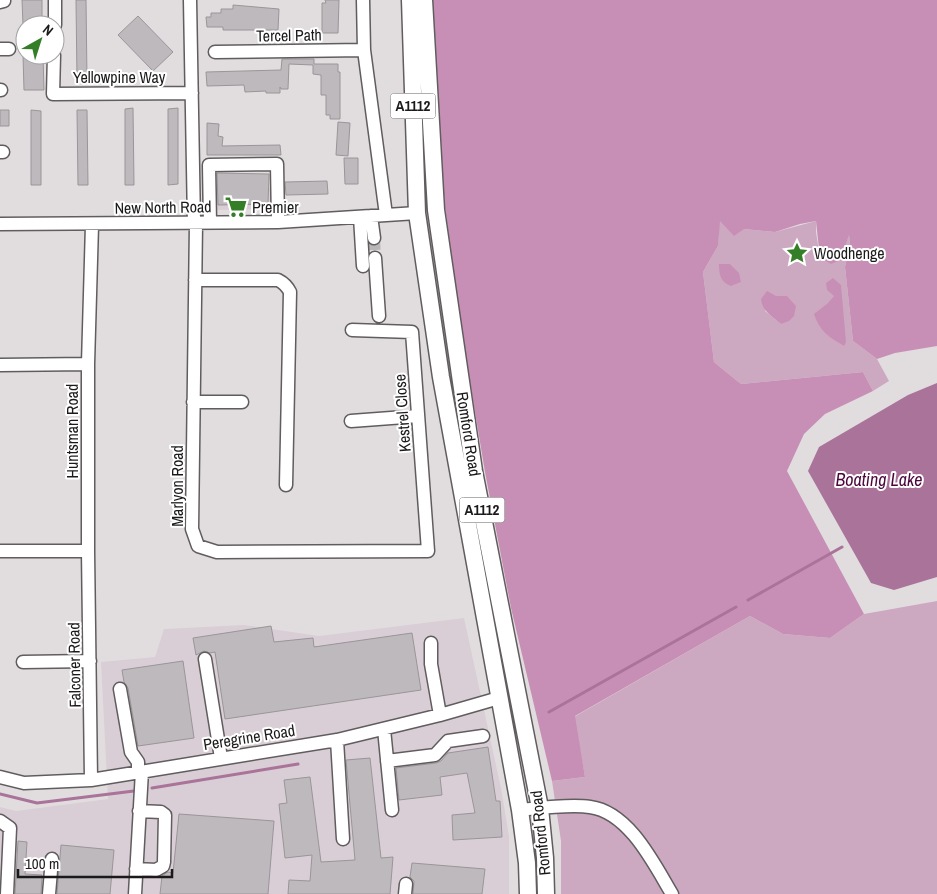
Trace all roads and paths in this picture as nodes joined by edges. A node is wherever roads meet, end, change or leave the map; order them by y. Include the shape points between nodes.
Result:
1 (55, 0) edge
2 (190, 0) edge
3 (363, 0) edge
4 (410, 0) edge
5 (424, 0) edge
6 (55, 15) edge
7 (364, 50) junction
8 (214, 52) dead end
9 (54, 65) edge
10 (192, 93) junction
11 (436, 210) junction
12 (417, 213) junction
13 (386, 215) junction
14 (366, 217) junction
15 (278, 222) junction
16 (195, 223) junction
17 (210, 223) junction
18 (0, 224) edge
19 (92, 225) junction
20 (374, 238) tunnel mouth
21 (375, 258) tunnel mouth
22 (363, 266) dead end
23 (195, 280) junction
24 (379, 316) dead end
25 (352, 330) dead end
26 (88, 364) junction
27 (0, 365) edge
28 (193, 402) junction
29 (242, 402) dead end
30 (418, 416) junction
31 (351, 421) dead end
32 (286, 485) dead end
33 (0, 551) edge
34 (88, 551) junction
35 (428, 551) joint
36 (431, 643) dead end
37 (206, 659) dead end
38 (90, 661) junction
39 (23, 662) dead end
40 (120, 689) dead end
41 (499, 698) junction
42 (440, 715) junction
43 (384, 729) junction
44 (483, 736) dead end
45 (337, 740) junction
46 (220, 758) junction
47 (387, 761) junction
48 (140, 771) junction
49 (0, 777) edge
50 (91, 780) junction
51 (540, 808) junction
52 (392, 810) dead end
53 (520, 810) junction
54 (140, 811) junction
55 (0, 821) edge
56 (343, 839) dead end
57 (52, 859) dead end
58 (136, 869) junction
59 (7, 894) edge
60 (49, 894) edge
61 (135, 894) edge
62 (528, 894) edge
63 (546, 894) edge
64 (672, 894) edge

1 - 6 street
2 - 10 street
3 - 7 street
4 - 12 main road, Romford Road / A1112
5 - 11 main road, Romford Road / A1112
7 - 8 street, Tercel Path
7 - 13 street
9 - 10 street, Yellowpine Way via 54,94
10 - 16 street
11 - 12 main road
11 - 51 main road, Romford Road / A1112 via 474,471
12 - 13 street, New North Road
12 - 41 main road, Romford Road / A1112 via 443,386
13 - 14 street, New North Road
14 - 15 street, New North Road
14 - 20 street
14 - 22 street
15 - 17 street, New North Road
15 - 17 street via 277,164 209,165
16 - 17 street, New North Road
16 - 19 street, New North Road
16 - 23 street, Marlyon Road
18 - 19 street, New North Road
19 - 26 street, Huntsman Road
21 - 24 street
23 - 28 street, Marlyon Road
23 - 32 street via 278,280 290,292
25 - 30 street, Kestrel Close via 412,332
26 - 27 street
26 - 34 street, Huntsman Road
28 - 29 street
28 - 35 street, Marlyon Road via 192,529 198,546 217,552
30 - 31 street
30 - 35 street, Kestrel Close
33 - 34 street
34 - 38 street, Falconer Road
36 - 42 street
37 - 46 street
38 - 39 street
38 - 50 street, Falconer Road
40 - 48 street via 131,752
41 - 42 street, Peregrine Road
41 - 53 main road, Romford Road / A1112
42 - 43 street, Peregrine Road
43 - 45 street, Peregrine Road
43 - 47 street
44 - 47 street via 448,742 435,755
45 - 46 street, Peregrine Road
45 - 56 street
46 - 48 street, Peregrine Road
47 - 52 street
48 - 50 street, Peregrine Road
48 - 54 street
49 - 50 street, Peregrine Road via 24,783
51 - 53 street
51 - 63 main road, Romford Road / A1112
51 - 64 street via 590,807 610,814 638,839
53 - 62 main road, Romford Road / A1112
54 - 58 street
54 - 58 street via 165,815 164,862 156,870
55 - 59 street via 10,828
57 - 60 street
58 - 61 street

